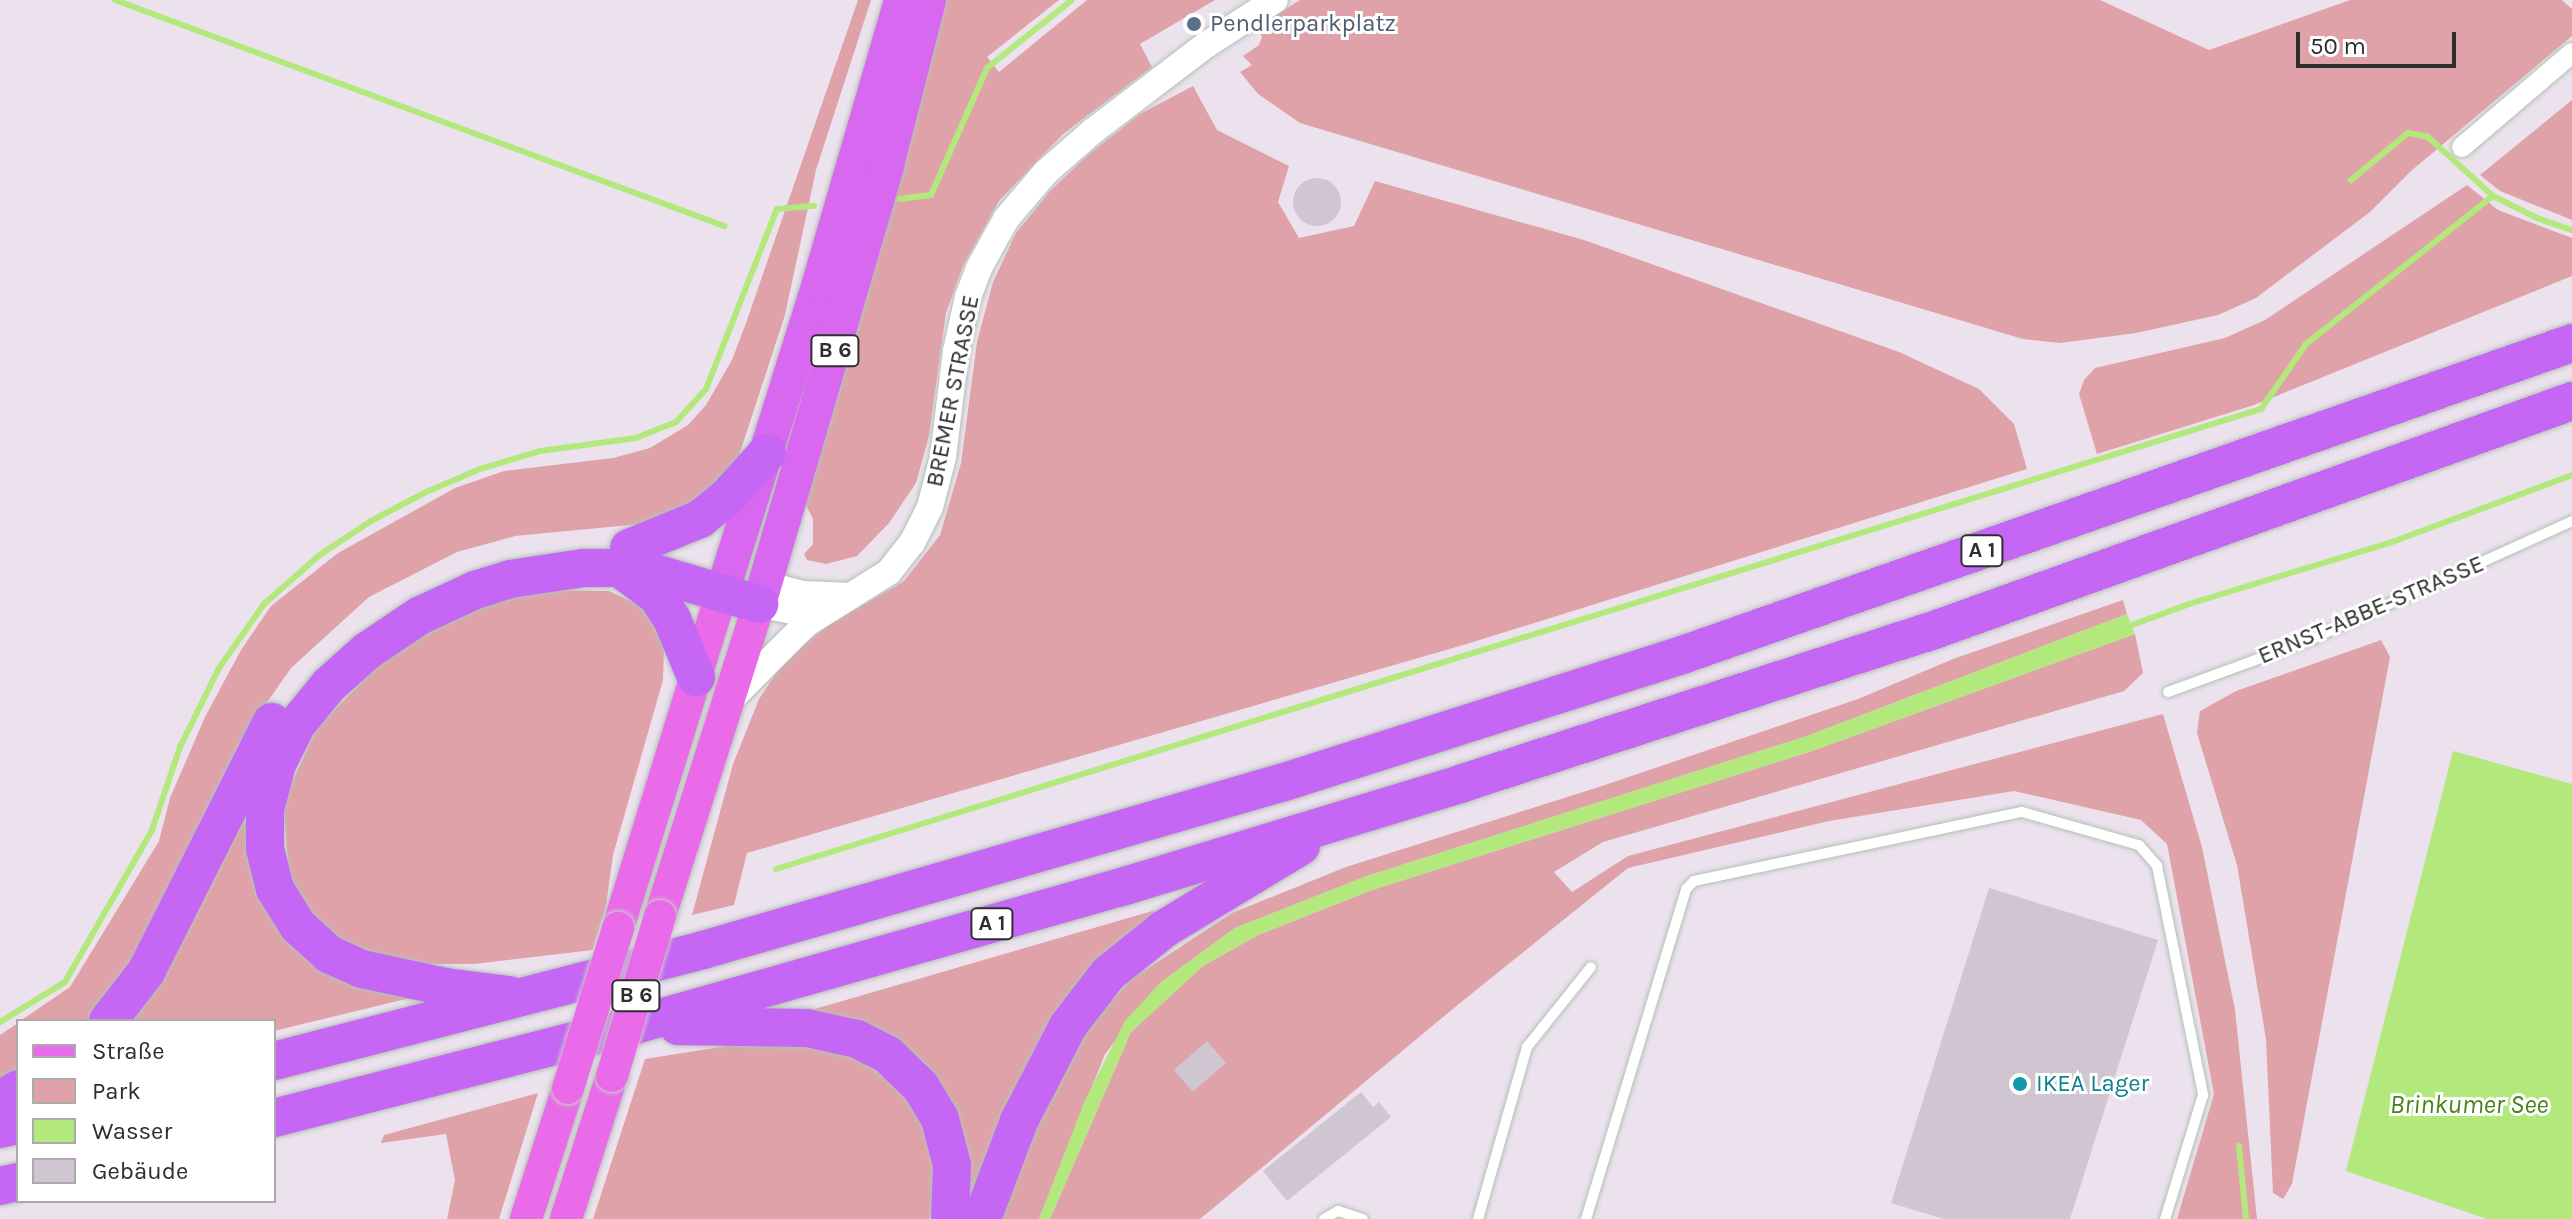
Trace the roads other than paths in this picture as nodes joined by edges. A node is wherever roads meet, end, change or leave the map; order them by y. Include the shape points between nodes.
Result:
1 (901, 0) edge
2 (929, 0) edge
3 (1275, 0) edge
4 (2572, 53) edge
5 (2462, 147) dead end
6 (2572, 343) edge
7 (2572, 401) edge
8 (767, 453) junction
9 (2572, 521) edge
10 (624, 558) junction
11 (726, 583) junction
12 (762, 594) junction
13 (839, 603) junction
14 (696, 677) junction
15 (2168, 692) dead end
16 (729, 701) junction
17 (1348, 817) junction
18 (1591, 967) dead end
19 (530, 998) junction
20 (110, 1019) edge
21 (635, 1025) junction
22 (276, 1061) edge
23 (276, 1117) edge
24 (526, 1219) edge
25 (566, 1219) edge
26 (950, 1219) edge
27 (982, 1219) edge
28 (1324, 1219) edge
29 (1363, 1219) edge
30 (1478, 1219) edge
31 (1586, 1219) edge
32 (2165, 1219) edge

1 - 8 highway, B 6
2 - 12 highway, B 6 via 883,180
3 - 13 street, BREMER STRASSE via 1093,131 1046,172 1006,219 979,268 959,330 943,457 930,507 896,564
4 - 5 street
6 - 19 highway, A 1 via 1685,654 1112,834
7 - 17 highway, A 1 via 1926,633
8 - 10 highway via 700,519
8 - 11 highway, B 6
9 - 15 lane, ERNST-ABBE-STRASSE via 2310,640
10 - 11 highway via 651,572
10 - 14 highway via 672,619
10 - 19 highway via 475,590 419,616 367,651 297,724 277,764 265,809 265,849 275,889 298,926 329,954 392,977
10 - 20 highway via 556,549 473,568 414,592 361,624 318,660 281,704 146,972
11 - 12 highway
11 - 14 main road, B 6
12 - 13 street via 797,612
12 - 16 main road, B 6
13 - 16 street, BREMER STRASSE via 771,656
14 - 24 main road, B 6, bridge
16 - 25 main road, B 6, bridge
17 - 21 highway, A 1
17 - 27 highway via 1164,929 1108,974 1068,1026 1026,1107
18 - 30 lane via 1527,1047
19 - 22 highway, A 1
21 - 23 highway, A 1
21 - 26 highway via 807,1028 877,1048 910,1074 940,1119 952,1165
28 - 29 lane via 1338,1211
31 - 32 lane via 1686,889 1710,875 2022,812 2139,845 2157,866 2203,1095

